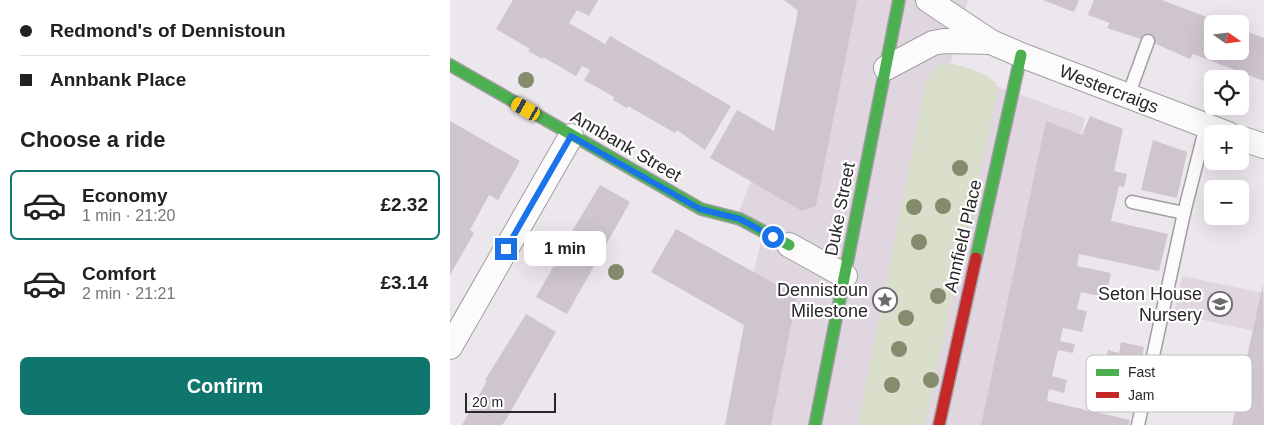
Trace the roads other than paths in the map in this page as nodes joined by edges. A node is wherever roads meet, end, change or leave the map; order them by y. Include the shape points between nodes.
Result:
1 (899, 0) edge
2 (928, 0) edge
3 (1148, 41) dead end
4 (991, 42) junction
5 (1021, 55) junction
6 (450, 65) edge
7 (886, 68) junction
8 (1128, 96) junction
9 (1204, 125) edge
10 (1204, 134) edge
11 (571, 136) junction
12 (1249, 141) edge
13 (1264, 146) edge
14 (1132, 202) dead end
15 (1184, 213) junction
16 (789, 245) joint
17 (845, 276) junction
18 (450, 347) edge
19 (1153, 355) edge
20 (1141, 412) edge
21 (815, 425) edge
22 (939, 425) edge
23 (1138, 425) edge

1 - 7 street, Duke Street
2 - 4 street, Westercraigs
3 - 8 lane
4 - 5 street, Westercraigs
4 - 7 street, Westercraigs via 932,43
5 - 8 street, Westercraigs
5 - 22 street, Annfield Place
6 - 11 street, Annbank Street
7 - 17 street, Duke Street
8 - 9 street, Westercraigs
10 - 15 lane
11 - 16 street, Annbank Street via 700,209 740,219
11 - 18 street
12 - 13 street
14 - 15 lane
15 - 19 lane
16 - 17 street
17 - 21 street, Duke Street
20 - 23 lane

